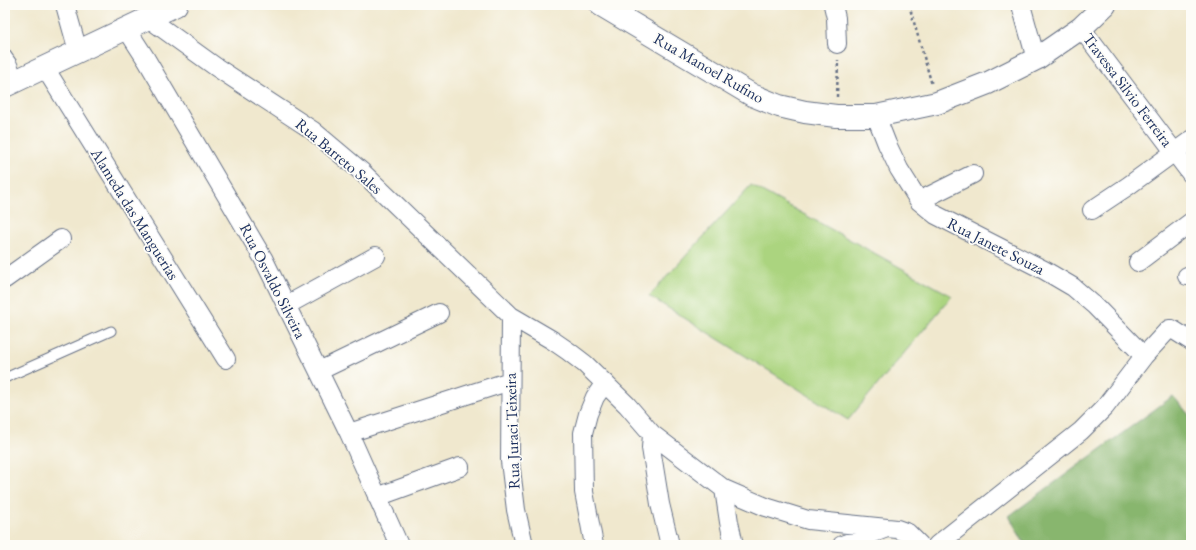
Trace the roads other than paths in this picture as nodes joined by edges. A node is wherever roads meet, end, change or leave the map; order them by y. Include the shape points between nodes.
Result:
1 (65, 5) edge
2 (176, 5) edge
3 (601, 5) edge
4 (833, 5) edge
5 (1021, 5) edge
6 (1106, 5) edge
7 (148, 18) junction
8 (126, 28) junction
9 (1081, 28) junction
10 (837, 44) road end
11 (78, 51) junction
12 (5, 52) edge
13 (1036, 59) junction
14 (45, 68) junction
15 (12, 83) edge
16 (876, 116) junction
17 (1191, 140) edge
18 (1175, 151) junction
19 (973, 174) dead end
20 (1191, 174) edge
21 (919, 201) junction
22 (1092, 210) dead end
23 (1191, 222) edge
24 (61, 239) dead end
25 (376, 256) dead end
26 (1138, 262) dead end
27 (5, 279) edge
28 (286, 305) junction
29 (439, 313) dead end
30 (511, 316) junction
31 (110, 332) dead end
32 (1191, 341) edge
33 (1144, 356) junction
34 (226, 359) dead end
35 (319, 371) junction
36 (5, 378) edge
37 (510, 381) junction
38 (605, 383) junction
39 (349, 433) junction
40 (652, 434) junction
41 (460, 467) dead end
42 (724, 489) junction
43 (378, 497) junction
44 (887, 528) junction
45 (399, 545) edge
46 (524, 545) edge
47 (594, 545) edge
48 (670, 545) edge
49 (734, 545) edge
50 (842, 545) edge
51 (920, 545) edge
52 (937, 545) edge

1 - 11 street
2 - 7 main road
3 - 16 main road, Rua Manoel Rufino via 752,95 779,106 836,116
4 - 10 street
5 - 13 street
6 - 9 main road, Rua Manoel Rufino
7 - 8 main road
7 - 30 street, Rua Barreto Sales via 216,67 312,130 362,172
8 - 11 main road
8 - 28 street, Rua Osvaldo Silveira via 264,258
9 - 13 main road, Rua Manoel Rufino
9 - 18 street, Travessa Silvio Ferreira
11 - 14 main road
12 - 15 lane via 12,63
13 - 16 main road, Rua Manoel Rufino via 988,83 937,103
14 - 15 main road
14 - 34 street, Alameda das Manguerias
16 - 21 street, Rua Janete Souza via 896,162
17 - 18 street
18 - 20 street, Travessa Silvio Ferreira
18 - 22 street
19 - 21 street
21 - 33 street, Rua Janete Souza via 936,215 1073,287
23 - 26 street
24 - 27 street
25 - 28 street
28 - 35 street, Rua Osvaldo Silveira
29 - 35 street
30 - 37 street, Rua Juraci Teixeira
30 - 38 street, Rua Barreto Sales via 568,351
31 - 36 lane
32 - 33 street via 1176,330 1169,329
33 - 52 street via 1105,407 1081,431
35 - 39 street, Rua Osvaldo Silveira
37 - 39 street
37 - 46 street, Rua Juraci Teixeira via 510,461 516,510
38 - 40 street, Rua Barreto Sales
38 - 47 street via 595,397 583,433 584,492
39 - 43 street, Rua Osvaldo Silveira
40 - 42 street, Rua Barreto Sales
40 - 48 street via 651,448 660,504
41 - 43 street
42 - 44 street, Rua Barreto Sales via 766,507 808,520
42 - 49 street
43 - 45 street, Rua Osvaldo Silveira
44 - 50 street
44 - 51 street, Rua Barreto Sales via 897,528 908,533

